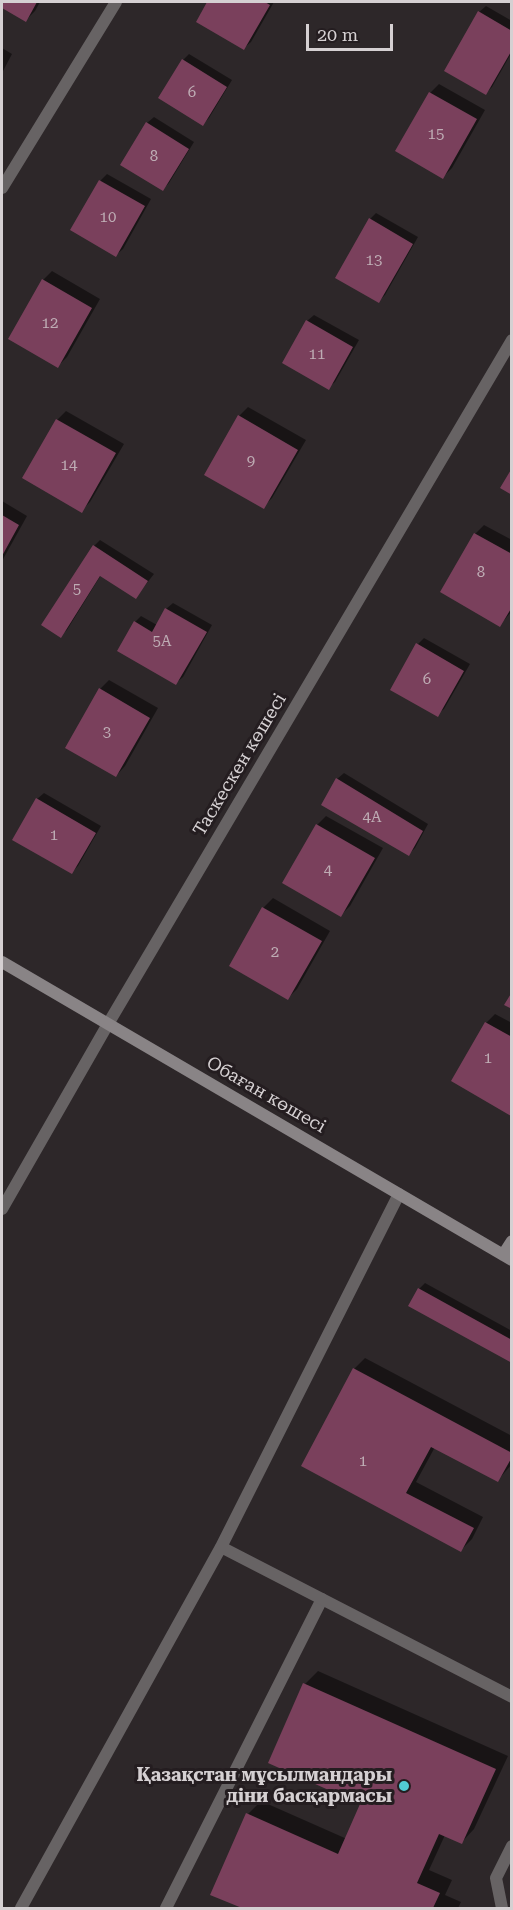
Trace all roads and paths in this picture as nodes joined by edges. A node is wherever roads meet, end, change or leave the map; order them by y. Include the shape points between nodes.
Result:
1 (116, 2) edge
2 (2, 188) edge
3 (512, 340) edge
4 (2, 962) edge
5 (108, 1024) junction
6 (399, 1194) junction
7 (2, 1209) edge
8 (512, 1241) edge
9 (507, 1258) edge
10 (221, 1547) junction
11 (322, 1599) junction
12 (512, 1697) edge
13 (512, 1846) edge
14 (21, 1908) edge
15 (166, 1908) edge
16 (502, 1908) edge

1 - 2 street
3 - 5 street, Таскескен көшесі
4 - 5 street, Обаған көшесі
5 - 6 street, Обаған көшесі
5 - 7 street, Таскескен көшесі
6 - 9 street, Обаған көшесі
6 - 10 street
8 - 9 street
10 - 11 street
10 - 14 street
11 - 12 street
11 - 15 street
13 - 16 street via 496,1878

